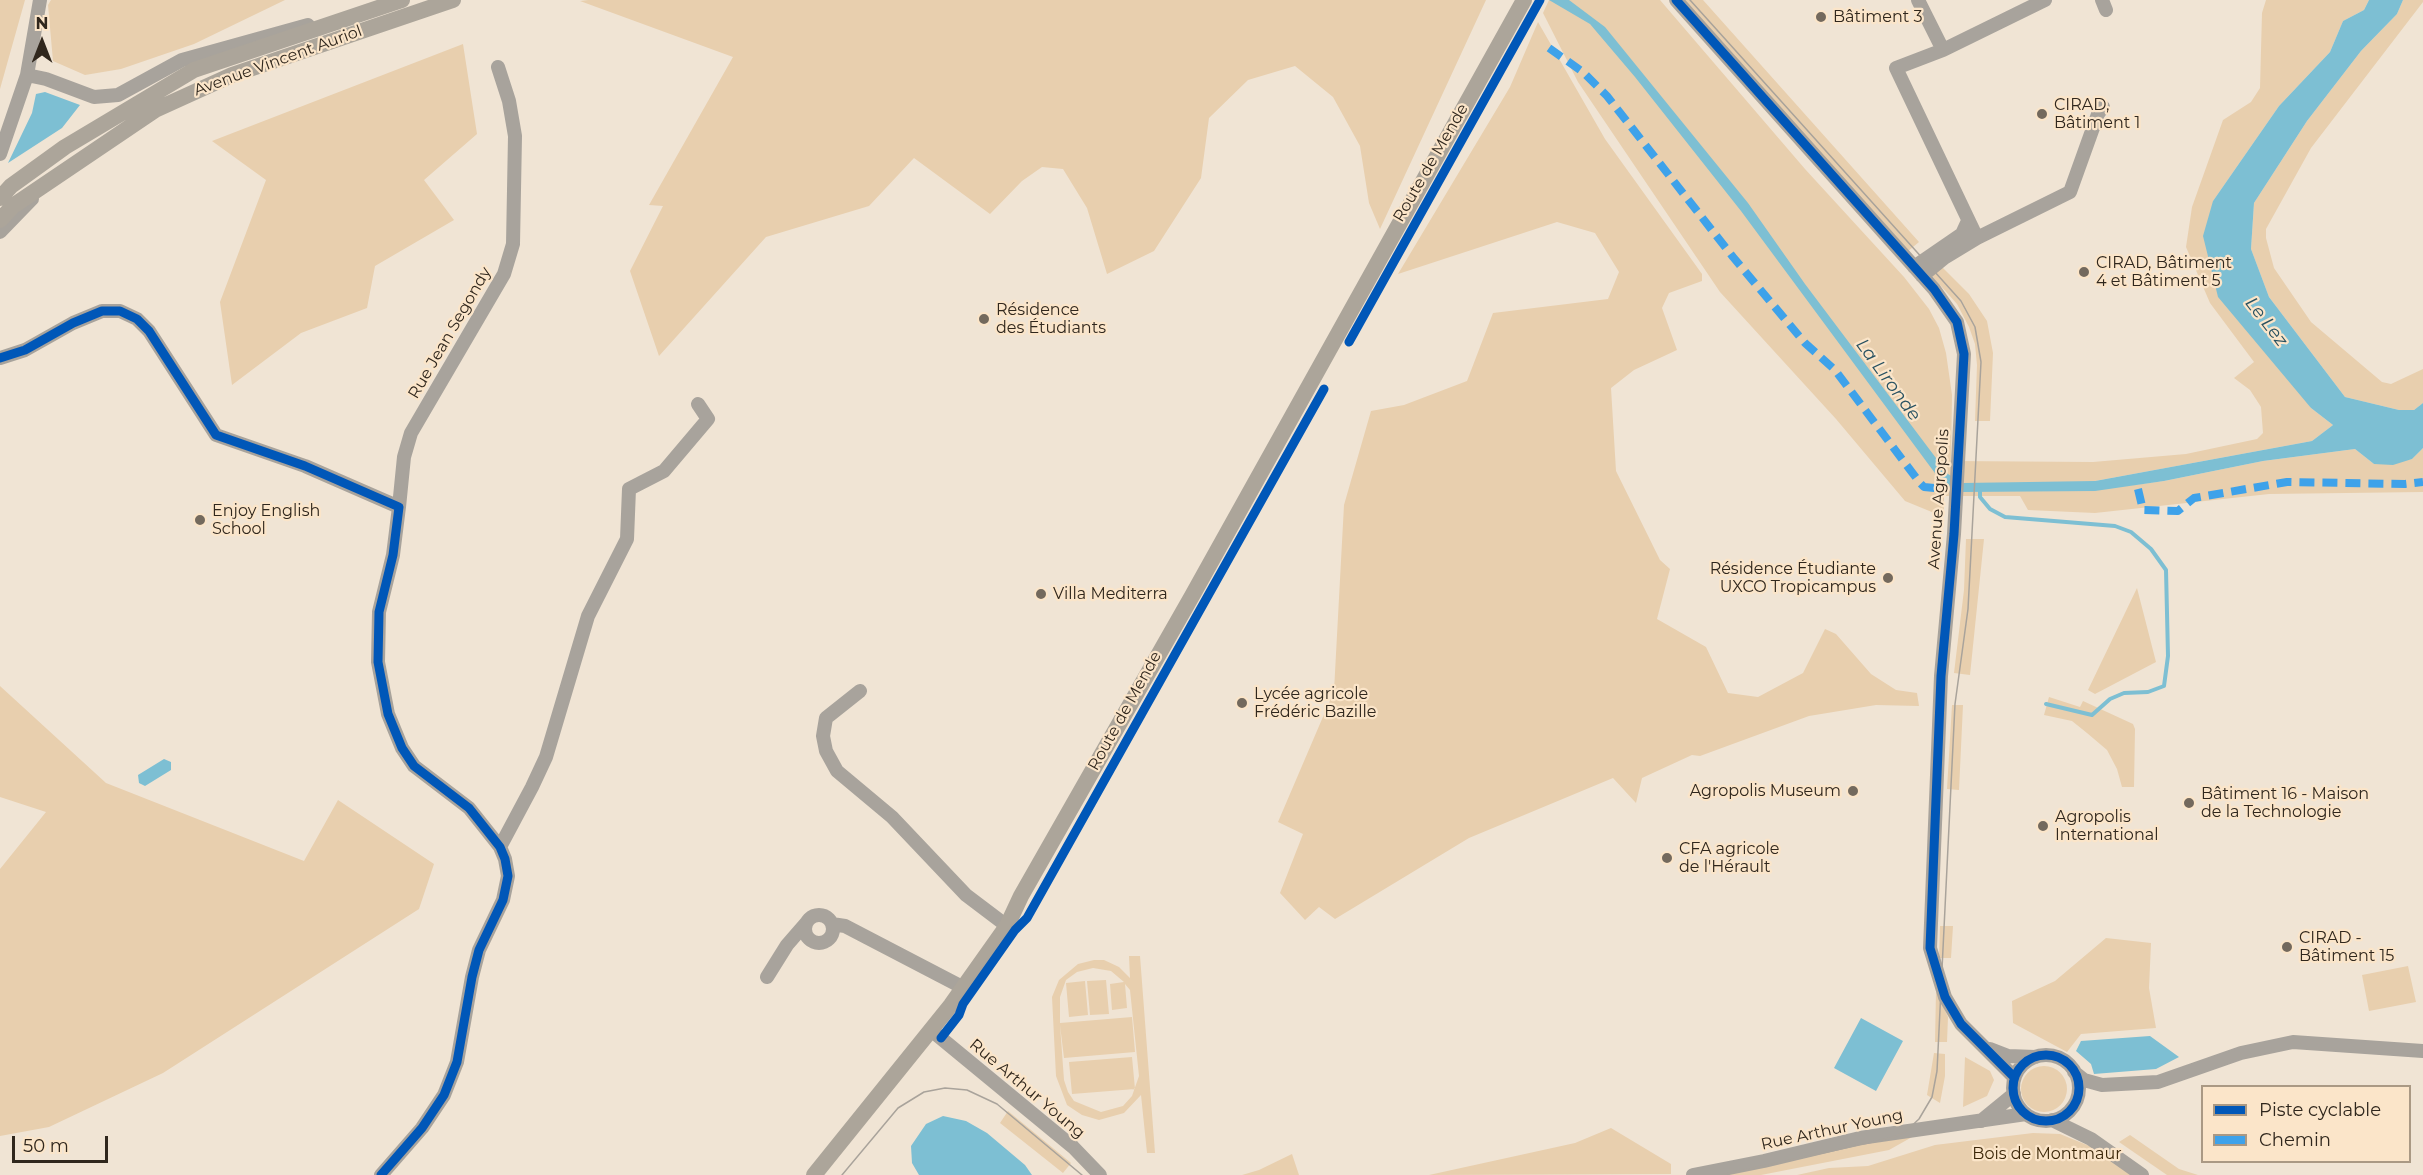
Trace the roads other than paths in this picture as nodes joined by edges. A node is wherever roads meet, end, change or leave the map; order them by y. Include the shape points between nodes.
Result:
1 (40, 0) edge
2 (402, 0) edge
3 (453, 0) edge
4 (1524, 0) edge
5 (1676, 0) edge
6 (1918, 0) edge
7 (2044, 0) edge
8 (377, 8) junction
9 (1943, 50) junction
10 (498, 68) dead end
11 (27, 75) junction
12 (2103, 107) dead end
13 (0, 153) edge
14 (51, 179) junction
15 (0, 198) edge
16 (0, 220) edge
17 (1968, 221) junction
18 (0, 232) edge
19 (1977, 238) junction
20 (1918, 271) junction
21 (0, 358) edge
22 (698, 404) dead end
23 (399, 507) junction
24 (860, 691) dead end
25 (500, 847) junction
26 (807, 922) junction
27 (832, 924) junction
28 (1007, 926) junction
29 (766, 977) dead end
30 (964, 988) junction
31 (931, 1030) junction
32 (1983, 1047) junction
33 (2423, 1051) edge
34 (2035, 1057) junction
35 (2074, 1072) junction
36 (2014, 1077) junction
37 (2102, 1085) junction
38 (2014, 1094) junction
39 (2077, 1097) junction
40 (2069, 1111) junction
41 (2026, 1114) junction
42 (2052, 1120) junction
43 (1979, 1122) junction
44 (2083, 1134) junction
45 (381, 1175) edge
46 (814, 1175) edge
47 (1100, 1175) edge
48 (1693, 1175) edge
49 (2142, 1175) edge

1 - 11 street
2 - 8 main road, Avenue Vincent Auriol
3 - 14 main road, Avenue Vincent Auriol via 232,75 154,110
4 - 28 main road, Route de Mende
5 - 20 street, Avenue Agropolis
6 - 9 street
7 - 9 street
8 - 11 street, Avenue Vincent Auriol via 182,60 118,95 94,97
8 - 15 main road, Avenue Vincent Auriol via 194,70 65,147
9 - 17 street via 1896,68
10 - 23 street, Rue Jean Segondy via 515,136 513,244 504,274 411,434 404,457
11 - 13 street
12 - 19 street via 2070,192
14 - 16 main road, Avenue Vincent Auriol
14 - 18 street, Avenue Vincent Auriol
17 - 19 street
17 - 20 street via 1962,234
19 - 20 street
20 - 32 street, Avenue Agropolis via 1950,309 1964,354 1941,690 1930,948 1945,997 1961,1024
21 - 23 street via 26,350 102,311 120,311 149,331 216,435 305,466
22 - 25 street via 708,419 664,471 629,489 627,539 588,616 546,756
23 - 25 street, Rue Jean Segondy via 393,555 379,612 378,662 388,714 414,766 469,808
24 - 28 street via 826,718 826,751 837,771 892,817 966,896
25 - 45 street via 507,867 506,890 471,977 457,1062 433,1112
26 - 27 street via 814,916 823,916
26 - 27 street via 807,935 818,943 830,937
26 - 29 street
27 - 30 street via 845,926
28 - 30 main road, Route de Mende
30 - 31 main road, Route de Mende
31 - 46 main road, Route de Mende
31 - 47 street, Rue Arthur Young via 1073,1147
32 - 34 street, Avenue Agropolis via 2008,1056
32 - 36 street, Avenue Agropolis
33 - 37 street via 2293,1042 2241,1053 2158,1082
34 - 35 street via 2057,1057
34 - 36 street via 2021,1066
35 - 37 street via 2084,1080
35 - 39 street via 2079,1086
36 - 38 street
37 - 39 street
38 - 41 street
38 - 43 street
39 - 40 street
40 - 42 street
40 - 44 street
41 - 42 street
41 - 43 street, Rue Arthur Young
42 - 44 street
43 - 48 street, Rue Arthur Young via 1860,1138
44 - 49 street

